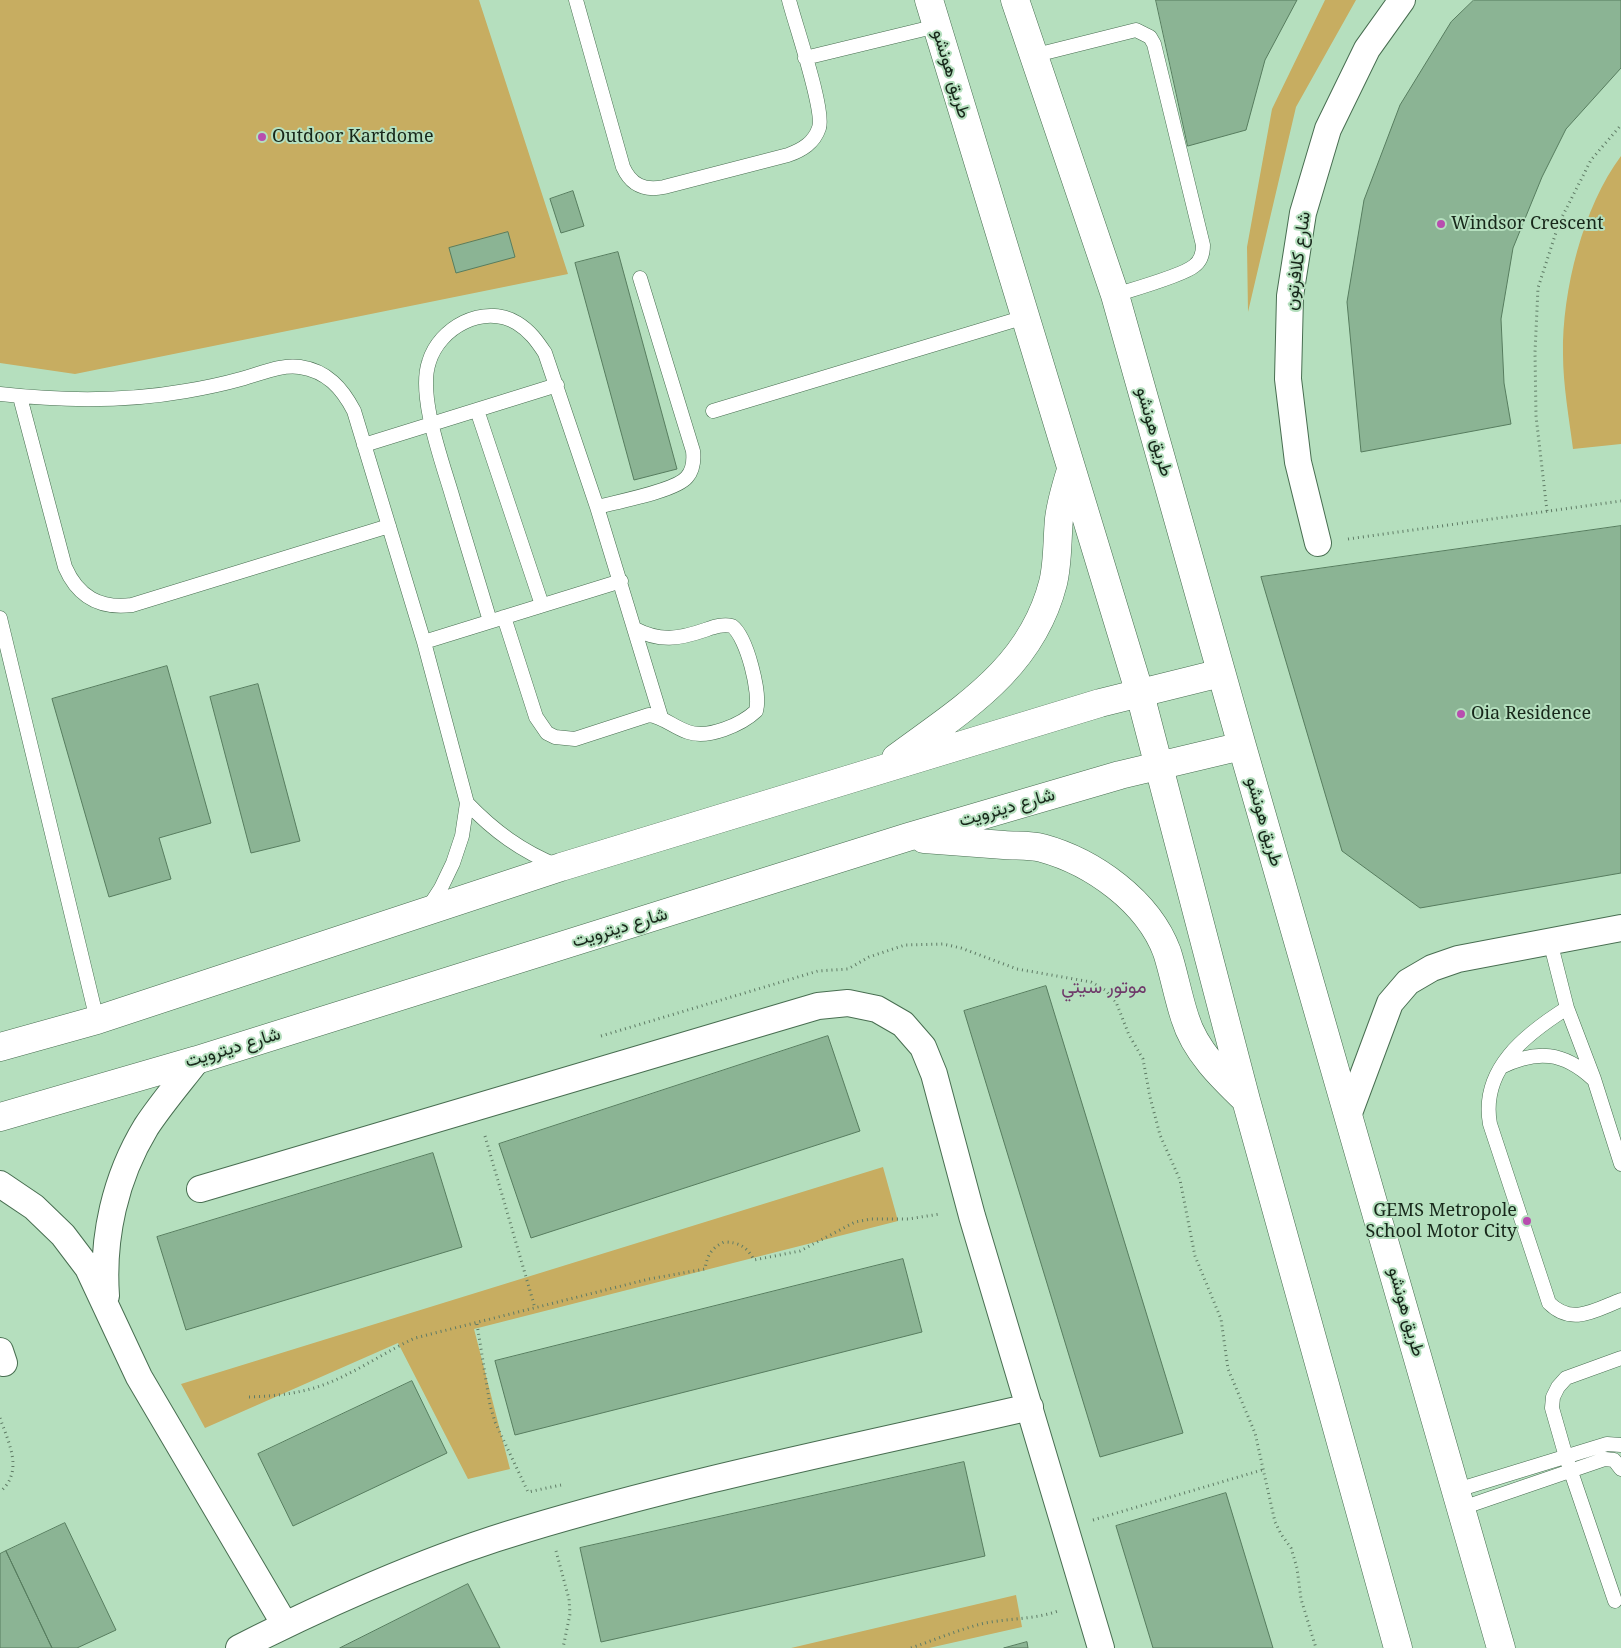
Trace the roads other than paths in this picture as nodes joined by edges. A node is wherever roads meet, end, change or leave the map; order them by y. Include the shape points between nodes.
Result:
1 (576, 0) edge
2 (789, 0) edge
3 (929, 0) edge
4 (1015, 0) edge
5 (1402, 0) edge
6 (937, 26) junction
7 (1032, 56) junction
8 (805, 58) junction
9 (640, 278) dead end
10 (1115, 295) junction
11 (1024, 317) junction
12 (557, 385) junction
13 (0, 394) edge
14 (20, 397) junction
15 (477, 410) junction
16 (713, 411) dead end
17 (431, 424) junction
18 (364, 445) junction
19 (1071, 470) junction
20 (597, 508) junction
21 (389, 526) junction
22 (1318, 543) road end
23 (620, 580) junction
24 (542, 605) junction
25 (504, 617) junction
26 (0, 618) edge
27 (490, 622) junction
28 (635, 629) junction
29 (424, 642) junction
30 (1221, 673) junction
31 (1140, 694) junction
32 (661, 717) junction
33 (1242, 746) junction
34 (1158, 766) junction
35 (879, 770) junction
36 (467, 803) junction
37 (908, 837) junction
38 (561, 867) junction
39 (426, 910) junction
40 (1621, 928) edge
41 (1550, 942) junction
42 (1567, 1008) junction
43 (96, 1020) junction
44 (0, 1047) edge
45 (197, 1060) junction
46 (1501, 1067) junction
47 (1594, 1079) junction
48 (1246, 1100) junction
49 (1349, 1113) junction
50 (0, 1117) edge
51 (1621, 1164) edge
52 (0, 1184) edge
53 (200, 1189) dead end
54 (1621, 1300) edge
55 (106, 1304) junction
56 (1621, 1358) edge
57 (1030, 1407) junction
58 (1621, 1445) edge
59 (1566, 1457) junction
60 (1621, 1469) edge
61 (1570, 1471) junction
62 (1459, 1499) junction
63 (1615, 1601) dead end
64 (285, 1625) junction
65 (238, 1648) edge
66 (1100, 1648) edge
67 (1398, 1648) edge
68 (1501, 1648) edge

1 - 8 lane via 622,167 632,181 647,189 788,155 807,146 819,128 821,118
2 - 8 lane
3 - 6 street, طريق هونشو
4 - 7 street, طريق هونشو
5 - 22 street, شارع كلافرتون via 1367,49 1328,129 1304,214 1292,287 1288,379 1298,462
6 - 8 lane
6 - 11 street, طريق هونشو
7 - 10 street, طريق هونشو
7 - 10 lane via 1136,30 1144,32 1154,44 1203,252 1190,270
9 - 20 lane via 694,461 687,478 674,486
10 - 30 street, طريق هونشو
11 - 16 lane
11 - 19 street, طريق هونشو
12 - 15 lane
12 - 17 lane via 545,353 533,335 515,322 494,317 472,319 452,328 436,344 428,364 426,386
12 - 20 lane
13 - 14 lane
14 - 18 lane via 61,400 144,397 226,383 282,367 300,367 333,381 346,394
14 - 21 lane via 65,567 79,591 103,605 132,605
15 - 17 lane
15 - 24 lane
17 - 18 lane
17 - 27 lane
18 - 21 lane
19 - 31 street, طريق هونشو
19 - 35 street via 1059,518 1053,582 1034,632 998,680
20 - 23 lane
21 - 29 lane
23 - 24 lane
23 - 28 lane
24 - 25 lane
25 - 27 lane
25 - 32 lane via 536,717 547,733 575,739 637,717 649,714
26 - 43 lane
27 - 29 lane
28 - 32 lane
28 - 32 lane via 670,639 726,625 738,630 742,636 758,695 756,711 743,721 706,734 688,732
29 - 36 lane
30 - 31 street
30 - 33 street, طريق هونشو
31 - 34 street, طريق هونشو
31 - 35 street via 1100,703
33 - 34 street, شارع ديترويت
33 - 49 street, طريق هونشو
34 - 37 street, شارع ديترويت
34 - 48 street, طريق هونشو
35 - 38 street
36 - 38 lane via 488,826 512,844
36 - 39 lane via 462,836 453,863
37 - 45 street, شارع ديترويت
37 - 48 street via 1041,848 1072,858 1100,874 1127,896 1149,922 1166,951 1185,1021 1202,1052
38 - 39 street
39 - 43 street
40 - 41 street
41 - 42 lane
41 - 49 street via 1458,959 1432,968 1408,982 1390,1003
42 - 46 lane via 1525,1038
42 - 47 lane
43 - 44 street
45 - 50 street, شارع ديترويت
45 - 55 street via 146,1127 120,1182 106,1243
46 - 47 lane via 1517,1059 1551,1056 1582,1068
46 - 54 lane via 1489,1095 1490,1124 1549,1303 1557,1311 1581,1315
47 - 51 lane
48 - 67 street, طريق هونشو
49 - 62 street, طريق هونشو
52 - 55 street via 34,1207 63,1236 88,1268
53 - 57 street via 818,1006 848,1003 877,1009 903,1024 923,1047 934,1074 972,1216
55 - 64 street via 148,1393
56 - 59 lane via 1566,1378 1558,1387 1552,1408
57 - 64 street via 678,1488 522,1530 362,1589
57 - 66 street
58 - 59 lane via 1612,1443
59 - 61 lane
59 - 62 lane
60 - 61 lane via 1614,1460 1605,1459
61 - 62 lane
61 - 63 lane
62 - 68 street, طريق هونشو
64 - 65 street

